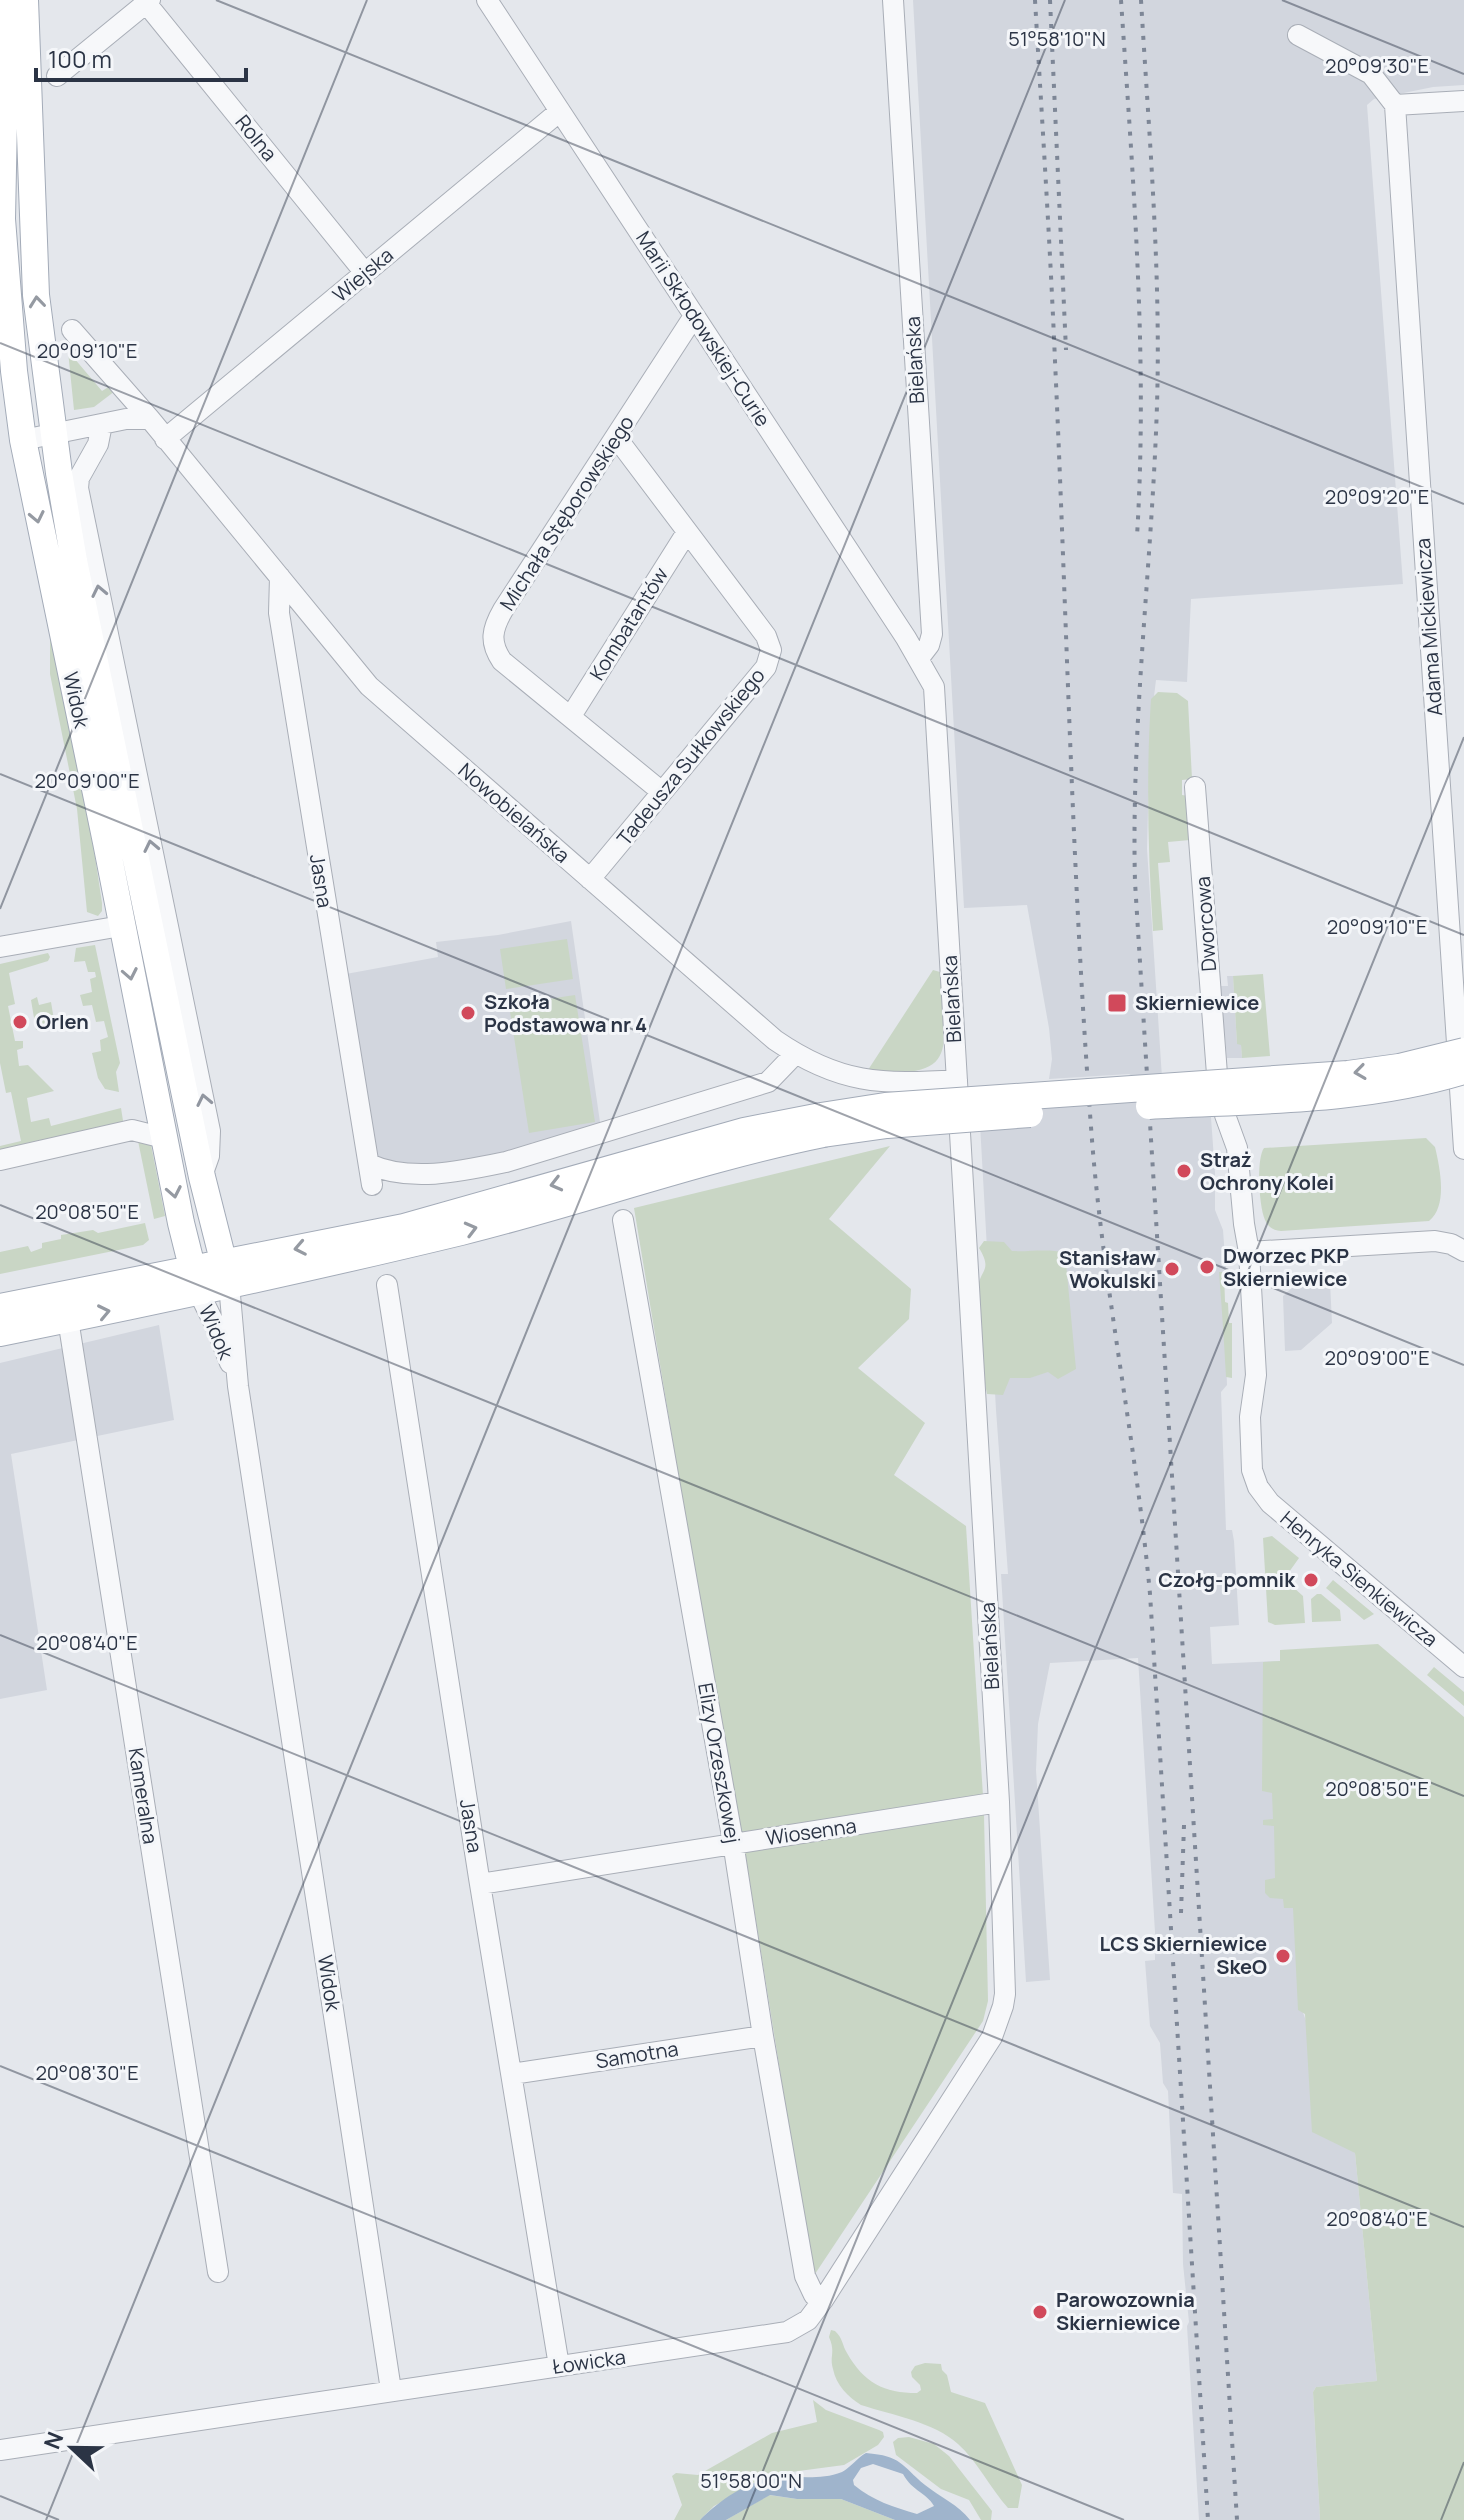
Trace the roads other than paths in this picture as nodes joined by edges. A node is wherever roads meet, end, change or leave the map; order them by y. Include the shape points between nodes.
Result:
1 (1, 0) edge
2 (25, 0) edge
3 (487, 0) edge
4 (893, 0) edge
5 (148, 2) edge
6 (1298, 35) dead end
7 (57, 76) dead end
8 (1464, 101) edge
9 (1395, 105) junction
10 (560, 111) junction
11 (1, 171) edge
12 (30, 172) junction
13 (365, 273) junction
14 (694, 316) junction
15 (72, 330) dead end
16 (7, 382) edge
17 (150, 419) junction
18 (102, 424) junction
19 (54, 435) junction
20 (616, 437) junction
21 (165, 439) junction
22 (23, 440) junction
23 (687, 532) junction
24 (280, 577) junction
25 (919, 658) junction
26 (571, 716) junction
27 (1195, 787) dead end
28 (662, 792) junction
29 (590, 879) junction
30 (121, 926) junction
31 (0, 947) edge
32 (1464, 1051) edge
33 (795, 1054) junction
34 (1464, 1071) edge
35 (957, 1080) junction
36 (822, 1125) junction
37 (164, 1138) junction
38 (1464, 1149) edge
39 (0, 1160) edge
40 (369, 1164) junction
41 (202, 1177) junction
42 (372, 1185) dead end
43 (623, 1220) dead end
44 (1462, 1245) edge
45 (1249, 1252) junction
46 (226, 1273) junction
47 (194, 1280) junction
48 (387, 1285) dead end
49 (0, 1307) edge
50 (68, 1319) junction
51 (0, 1333) edge
52 (238, 1386) junction
53 (1258, 1487) joint
54 (1464, 1667) edge
55 (999, 1802) junction
56 (733, 1842) junction
57 (480, 1884) junction
58 (1003, 2006) joint
59 (763, 2036) junction
60 (512, 2074) junction
61 (218, 2272) dead end
62 (823, 2300) junction
63 (559, 2366) junction
64 (391, 2390) junction
65 (0, 2450) edge

1 - 11 main road, Widok
2 - 12 main road, Widok
3 - 10 street, Marii Skłodowskiej-Curie
4 - 25 street, Bielańska via 931,618 930,640
5 - 7 street
5 - 13 street, Rolna
6 - 9 street via 1371,74
8 - 9 street
9 - 38 street, Adama Mickiewicza
10 - 13 street, Wiejska
10 - 14 street, Marii Skłodowskiej-Curie
11 - 12 street
11 - 16 main road, Widok
19 -> 12 main road, Widok via 36,295
13 - 21 street, Wiejska
14 - 20 street, Michała Stęborowskiego
14 - 25 street, Marii Skłodowskiej-Curie
15 - 17 street, Nowobielańska
16 - 22 main road, Widok
17 - 18 street
17 - 21 street, Nowobielańska
18 - 19 street
41 -> 18 street, Widok via 210,1131 78,488
19 - 22 street
19 - 41 main road, Widok via 74,561
20 - 23 street, Tadeusza Sułkowskiego
20 - 26 street, Michała Stęborowskiego via 493,632 493,646 502,661
21 - 24 street, Nowobielańska
22 -> 30 main road, Widok
23 - 26 street, Kombatantów
23 - 28 street, Tadeusza Sułkowskiego via 766,636 771,650 766,667
24 - 29 street, Nowobielańska via 369,686
24 - 40 street, Jasna via 279,613
25 - 35 street, Bielańska via 936,696
26 - 28 street, Michała Stęborowskiego
27 - 45 street, Dworcowa via 1217,1074 1237,1148
28 - 29 street, Tadeusza Sułkowskiego
29 - 33 street, Nowobielańska
30 - 31 street
30 -> 37 main road, Widok
32 -> 36 main road, bridge via 1348,1074 885,1106
33 - 35 street, Nowobielańska via 865,1081
33 - 40 street via 768,1082 506,1162 423,1173
34 - 36 main road, bridge via 1367,1092
35 - 55 street, Bielańska
36 - 46 main road via 471,1229
37 - 39 street via 132,1130
37 -> 47 main road, Widok
40 - 42 street, Jasna
41 - 46 main road, Widok
43 - 56 street, Elizy Orzeszkowej
44 - 45 street via 1430,1241
45 - 53 street, Dworcowa via 1256,1375 1251,1461
46 - 47 main road
46 - 52 street, Widok
47 - 49 main road
50 -> 47 main road
47 - 52 street, Widok
48 - 57 street, Jasna
50 - 51 main road
50 - 61 street, Kameralna
52 - 64 street, Widok
53 - 54 street, Henryka Sienkiewicza via 1270,1503
55 - 56 street, Wiosenna
55 - 58 street, Bielańska
56 - 57 street, Wiosenna
56 - 59 street, Elizy Orzeszkowej
57 - 60 street, Jasna
58 - 62 street, Łowicka via 992,2037
59 - 60 street, Samotna
59 - 62 street, Elizy Orzeszkowej via 805,2276 814,2295
60 - 63 street, Jasna
62 - 63 street, Łowicka via 808,2320 779,2335
63 - 64 street, Łowicka
64 - 65 street, Łowicka

